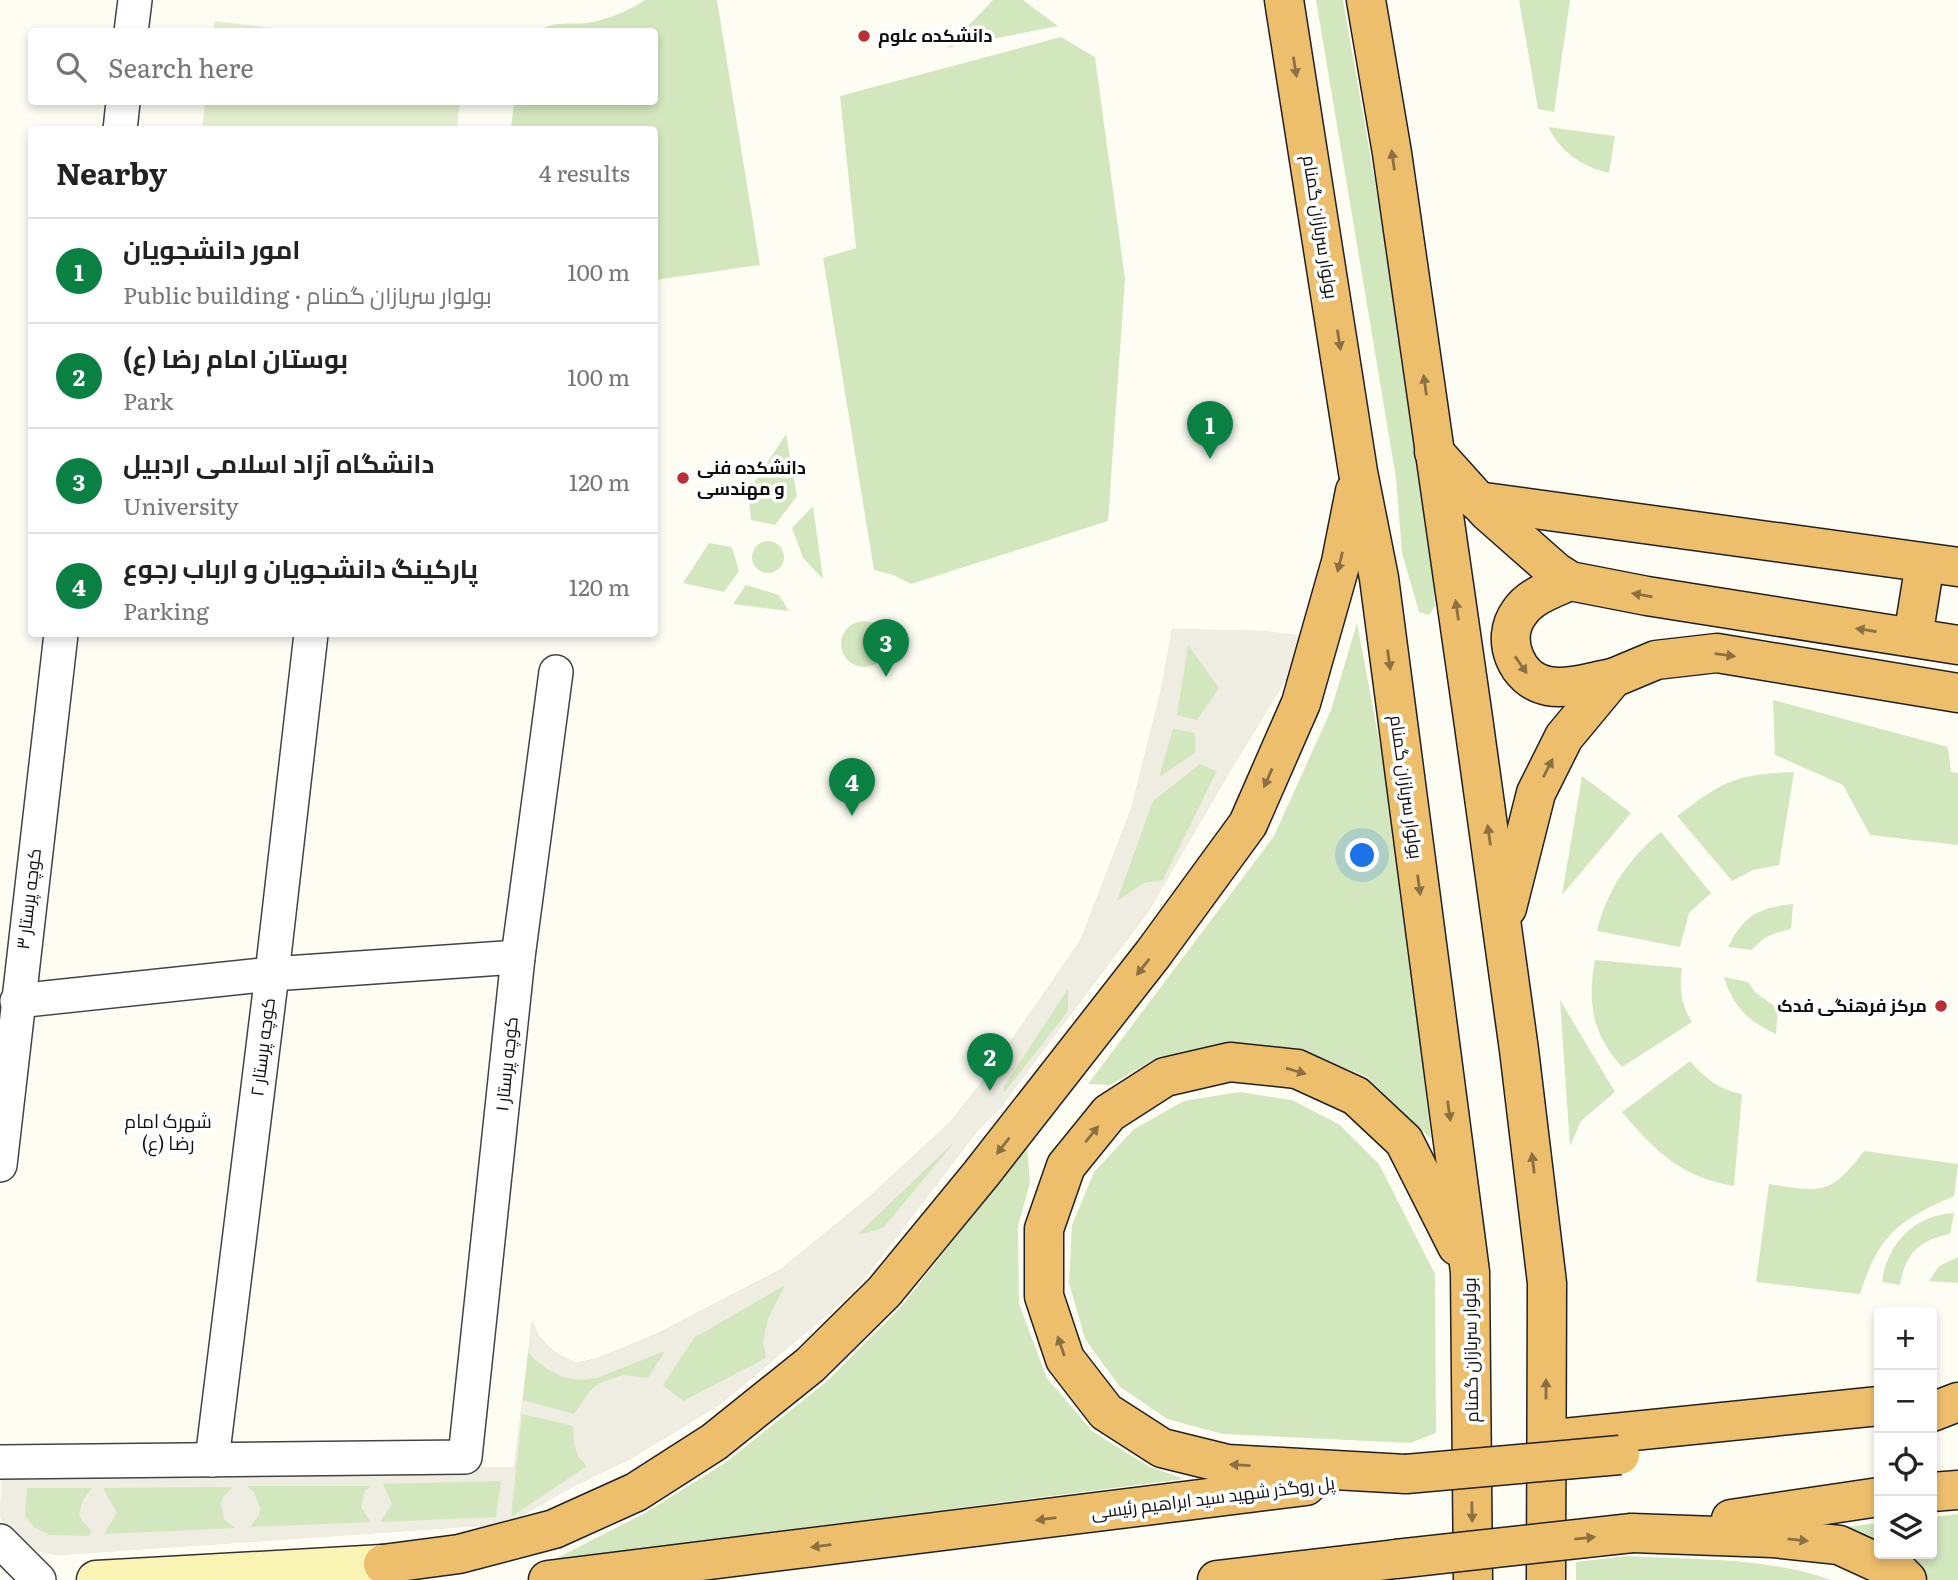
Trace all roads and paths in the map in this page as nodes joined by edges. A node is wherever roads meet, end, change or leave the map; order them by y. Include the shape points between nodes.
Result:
1 (135, 0) edge
2 (1284, 0) edge
3 (1366, 0) edge
4 (132, 28) edge
5 (123, 105) edge
6 (120, 126) edge
7 (1434, 452) junction
8 (1359, 472) junction
9 (1477, 501) junction
10 (1942, 565) edge
11 (1570, 581) junction
12 (61, 637) edge
13 (311, 637) edge
14 (1913, 638) junction
15 (1958, 645) edge
16 (556, 672) dead end
17 (1614, 678) junction
18 (1958, 693) edge
19 (1502, 927) junction
20 (518, 957) junction
21 (272, 974) junction
22 (18, 1001) junction
23 (0, 1165) edge
24 (1470, 1272) junction
25 (1937, 1382) edge
26 (1958, 1383) edge
27 (1958, 1402) edge
28 (1874, 1407) edge
29 (1937, 1410) edge
30 (1958, 1422) edge
31 (1937, 1423) edge
32 (1874, 1429) edge
33 (1546, 1459) junction
34 (212, 1460) junction
35 (0, 1462) edge
36 (1406, 1474) junction
37 (1958, 1490) edge
38 (1937, 1492) edge
39 (1874, 1498) edge
40 (1632, 1533) junction
41 (0, 1541) edge
42 (1396, 1559) junction
43 (383, 1564) joint
44 (39, 1580) edge
45 (96, 1580) edge
46 (548, 1580) edge
47 (1217, 1580) edge
48 (1314, 1580) edge
49 (1473, 1580) edge
50 (1546, 1580) edge
51 (1907, 1580) edge

1 - 4 street
2 -> 8 highway, بولوار سربازان گمنام
7 -> 3 highway
5 - 6 street
7 - 9 highway
19 -> 7 highway
8 -> 24 highway, بولوار سربازان گمنام via 1379,578
8 -> 43 highway via 1341,562 1301,703 1248,824 1153,954 884,1293 810,1365 714,1441 636,1492 554,1529 459,1554
9 - 10 highway
9 - 11 highway
10 - 14 highway
14 -> 11 highway
11 -> 17 highway via 1530,601 1519,613 1512,628 1515,659 1528,676 1547,686
12 - 22 street, کوچه پرستار ۳
13 - 21 street, کوچه پرستار ۲
14 - 15 highway
16 - 20 street, کوچه پرستار ۱
17 -> 18 highway via 1656,660 1717,653
19 -> 17 highway via 1536,793 1564,737
33 -> 19 highway via 1547,1283
20 - 21 street
20 - 34 street, کوچه پرستار ۱ via 465,1457
21 - 22 street
21 - 34 street, کوچه پرستار ۲
22 - 23 street, کوچه پرستار ۳
36 -> 24 highway via 1227,1465 1162,1448 1106,1412 1065,1359 1048,1309 1044,1229 1066,1166 1109,1113 1165,1077 1230,1062 1297,1069 1356,1096 1404,1142
24 -> 49 highway, بولوار سربازان گمنام
25 - 26 highway
27 - 29 highway
28 - 33 highway via 1564,1438
30 - 31 highway
32 - 36 highway, پل روگذر شهید سید ابراهیم رئیسی, bridge
33 - 50 highway
34 - 35 street
36 -> 46 highway, پل روگذر شهید سید ابراهیم رئیسی
37 - 38 highway
39 - 40 highway
42 -> 40 highway, bridge
40 -> 51 highway via 1839,1545
41 - 44 street
42 - 47 highway
42 - 48 highway
43 - 45 main road

